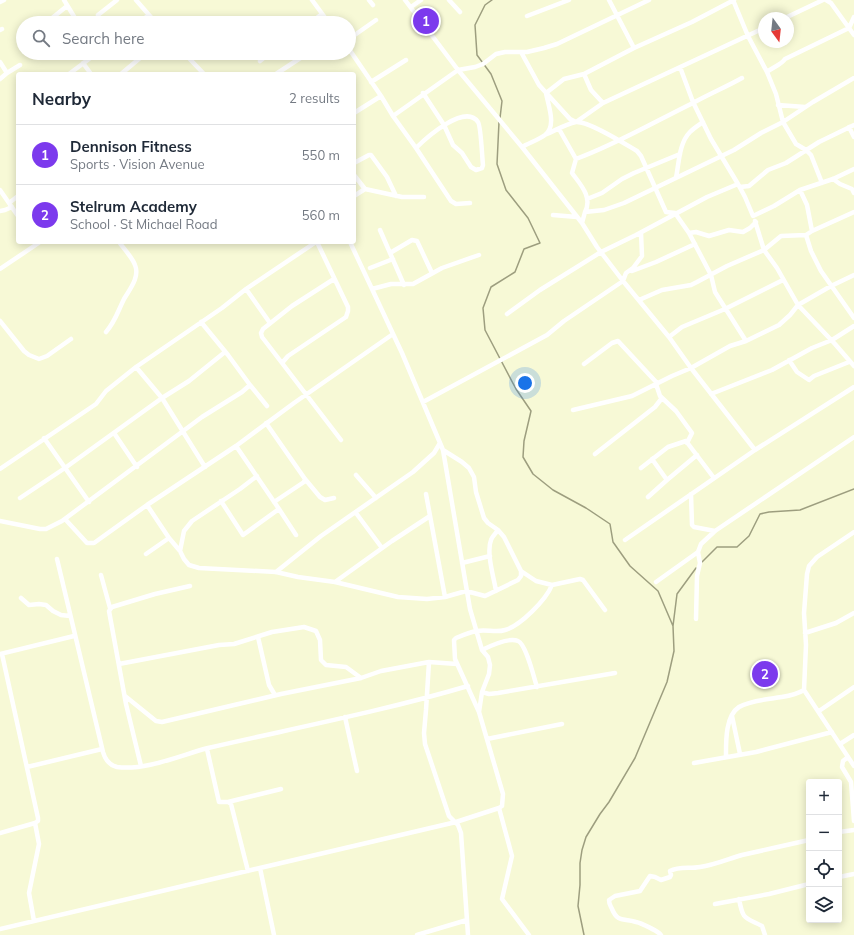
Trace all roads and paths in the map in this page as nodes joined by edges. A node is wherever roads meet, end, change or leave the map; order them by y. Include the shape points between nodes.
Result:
1 (4, 0) edge
2 (64, 0) edge
3 (117, 0) edge
4 (136, 0) edge
5 (312, 0) edge
6 (370, 0) edge
7 (405, 0) edge
8 (421, 0) edge
9 (449, 0) edge
10 (569, 0) edge
11 (609, 0) edge
12 (649, 0) edge
13 (733, 0) edge
14 (826, 0) edge
15 (0, 2) edge
16 (373, 5) dead end
17 (67, 6) junction
18 (411, 7) junction
19 (460, 12) dead end
20 (322, 14) joint
21 (794, 14) edge
22 (98, 15) dead end
23 (149, 15) edge
24 (617, 15) junction
25 (55, 16) edge
26 (73, 16) edge
27 (319, 16) edge
28 (527, 16) dead end
29 (854, 17) edge
30 (376, 20) dead end
31 (849, 28) junction
32 (758, 31) edge
33 (356, 34) edge
34 (748, 36) junction
35 (854, 36) edge
36 (634, 48) junction
37 (521, 52) junction
38 (87, 60) edge
39 (138, 60) edge
40 (191, 60) edge
41 (297, 60) edge
42 (356, 60) edge
43 (406, 60) dead end
44 (0, 62) edge
45 (83, 63) junction
46 (20, 66) dead end
47 (680, 67) junction
48 (458, 70) junction
49 (72, 72) edge
50 (90, 72) edge
51 (123, 72) edge
52 (202, 72) edge
53 (279, 72) edge
54 (767, 72) junction
55 (7, 73) junction
56 (584, 74) junction
57 (742, 78) dead end
58 (854, 78) edge
59 (0, 79) edge
60 (371, 82) junction
61 (423, 93) junction
62 (546, 93) junction
63 (381, 96) junction
64 (693, 102) junction
65 (603, 103) junction
66 (778, 105) junction
67 (805, 107) junction
68 (356, 112) edge
69 (393, 116) junction
70 (576, 122) junction
71 (703, 122) junction
72 (783, 122) junction
73 (444, 125) junction
74 (852, 126) edge
75 (558, 129) junction
76 (545, 135) junction
77 (854, 137) edge
78 (619, 140) junction
79 (522, 147) junction
80 (416, 148) junction
81 (806, 150) junction
82 (680, 154) junction
83 (720, 156) junction
84 (576, 159) junction
85 (356, 162) edge
86 (648, 167) junction
87 (854, 170) edge
88 (356, 177) edge
89 (676, 178) junction
90 (833, 179) junction
91 (822, 182) junction
92 (739, 185) junction
93 (366, 188) junction
94 (655, 189) junction
95 (0, 190) edge
96 (800, 190) junction
97 (854, 194) edge
98 (356, 195) edge
99 (396, 196) junction
100 (424, 197) dead end
101 (16, 198) edge
102 (587, 199) junction
103 (854, 199) edge
104 (470, 203) dead end
105 (10, 205) junction
106 (0, 211) edge
107 (585, 212) junction
108 (854, 212) edge
109 (16, 213) edge
110 (675, 213) junction
111 (553, 214) dead end
112 (752, 216) junction
113 (576, 217) junction
114 (756, 222) junction
115 (582, 223) junction
116 (380, 230) dead end
117 (812, 231) junction
118 (641, 233) junction
119 (689, 233) junction
120 (806, 235) junction
121 (37, 244) edge
122 (120, 244) edge
123 (313, 244) edge
124 (317, 244) edge
125 (351, 244) edge
126 (695, 244) junction
127 (764, 250) junction
128 (601, 252) junction
129 (390, 253) junction
130 (479, 255) dead end
131 (642, 256) junction
132 (393, 259) junction
133 (649, 265) junction
134 (370, 268) dead end
135 (0, 269) edge
136 (432, 273) junction
137 (626, 273) junction
138 (712, 275) junction
139 (854, 275) edge
140 (334, 278) junction
141 (783, 280) junction
142 (623, 281) junction
143 (404, 285) junction
144 (831, 286) junction
145 (246, 289) junction
146 (372, 289) junction
147 (639, 300) junction
148 (798, 305) junction
149 (725, 309) junction
150 (507, 314) dead end
151 (854, 318) edge
152 (0, 321) edge
153 (200, 322) junction
154 (270, 323) junction
155 (854, 326) edge
156 (106, 332) dead end
157 (393, 334) junction
158 (669, 337) junction
159 (71, 339) dead end
160 (832, 340) junction
161 (746, 341) junction
162 (225, 352) junction
163 (789, 360) junction
164 (849, 362) junction
165 (282, 363) junction
166 (584, 364) dead end
167 (854, 366) edge
168 (136, 368) junction
169 (691, 368) junction
170 (656, 384) junction
171 (250, 385) junction
172 (854, 386) edge
173 (711, 394) junction
174 (306, 395) junction
175 (162, 398) junction
176 (662, 398) junction
177 (422, 402) junction
178 (267, 406) dead end
179 (573, 410) dead end
180 (266, 423) junction
181 (184, 432) junction
182 (114, 433) junction
183 (854, 437) edge
184 (44, 438) junction
185 (341, 440) dead end
186 (687, 442) junction
187 (440, 443) junction
188 (236, 446) junction
189 (443, 450) junction
190 (755, 450) junction
191 (595, 454) dead end
192 (697, 455) junction
193 (652, 459) junction
194 (137, 467) junction
195 (205, 467) junction
196 (65, 468) junction
197 (641, 468) dead end
198 (0, 469) edge
199 (356, 475) dead end
200 (257, 476) junction
201 (714, 478) junction
202 (305, 479) junction
203 (667, 480) junction
204 (426, 494) dead end
205 (691, 494) junction
206 (648, 497) dead end
207 (20, 498) dead end
208 (334, 498) dead end
209 (376, 498) junction
210 (221, 501) junction
211 (89, 502) junction
212 (274, 502) junction
213 (147, 505) junction
214 (279, 509) junction
215 (356, 512) junction
216 (430, 516) junction
217 (65, 519) junction
218 (0, 521) edge
219 (498, 530) junction
220 (715, 531) junction
221 (854, 532) edge
222 (296, 535) dead end
223 (168, 538) junction
224 (625, 540) dead end
225 (382, 548) junction
226 (180, 551) junction
227 (698, 552) junction
228 (146, 554) dead end
229 (490, 556) junction
230 (57, 559) dead end
231 (462, 562) junction
232 (521, 571) junction
233 (276, 572) junction
234 (101, 575) dead end
235 (335, 582) junction
236 (656, 582) dead end
237 (552, 585) junction
238 (190, 586) dead end
239 (466, 591) junction
240 (496, 591) junction
241 (445, 596) junction
242 (21, 598) dead end
243 (110, 608) junction
244 (604, 610) dead end
245 (854, 613) edge
246 (70, 616) junction
247 (696, 619) dead end
248 (477, 630) junction
249 (805, 633) junction
250 (74, 636) junction
251 (258, 637) junction
252 (482, 650) junction
253 (1, 654) edge
254 (429, 662) junction
255 (119, 664) junction
256 (457, 664) junction
257 (615, 673) dead end
258 (361, 678) junction
259 (468, 686) junction
260 (537, 687) junction
261 (854, 687) edge
262 (804, 690) junction
263 (482, 692) junction
264 (275, 695) junction
265 (125, 696) junction
266 (427, 698) junction
267 (819, 711) junction
268 (479, 712) junction
269 (732, 716) junction
270 (345, 717) junction
271 (562, 724) dead end
272 (832, 732) junction
273 (854, 735) edge
274 (487, 739) junction
275 (840, 744) junction
276 (102, 749) junction
277 (206, 749) junction
278 (740, 754) junction
279 (726, 756) junction
280 (848, 757) junction
281 (694, 764) dead end
282 (141, 766) junction
283 (854, 766) edge
284 (27, 767) junction
285 (357, 771) dead end
286 (281, 789) dead end
287 (228, 802) junction
288 (499, 808) junction
289 (854, 821) edge
290 (456, 822) junction
291 (35, 824) junction
292 (854, 830) edge
293 (842, 832) edge
294 (0, 833) edge
295 (806, 841) edge
296 (260, 868) junction
297 (248, 871) junction
298 (854, 874) edge
299 (842, 876) edge
300 (806, 885) edge
301 (739, 899) junction
302 (715, 904) dead end
303 (467, 920) junction
304 (34, 921) junction
305 (0, 929) edge
306 (274, 935) edge
307 (417, 935) edge
308 (468, 935) edge
309 (529, 935) edge
310 (661, 935) edge
311 (765, 935) edge

1 - 15 street
2 - 17 street
3 - 22 street
4 - 23 street
5 - 20 street
6 - 16 street
7 - 18 street
8 - 18 street
9 - 19 street
10 - 28 street
11 - 24 street
12 - 24 street
13 - 34 street
13 - 36 street
14 - 21 street
14 - 31 street
17 - 25 street
17 - 26 street
18 - 48 street
20 - 27 street
24 - 36 street
24 - 37 street via 557,44
29 - 31 street
30 - 33 street
31 - 35 street
31 - 54 street via 785,59 783,63
32 - 34 street
34 - 47 street
34 - 54 street
36 - 56 street
37 - 48 street via 496,54 483,64
37 - 62 street
38 - 45 street
39 - 51 street
40 - 52 street
41 - 53 street
42 - 60 street
43 - 60 street
44 - 55 street
45 - 49 street
45 - 50 street
46 - 55 street
47 - 64 street
47 - 65 street
48 - 61 street
48 - 79 street
54 - 66 street
55 - 59 street
56 - 62 street via 564,79
56 - 65 street via 592,90
57 - 64 street via 714,94
58 - 67 street
60 - 63 street
61 - 69 street
61 - 73 street
62 - 70 street
62 - 76 street via 551,124
63 - 68 street
63 - 69 street
64 - 71 street
64 - 78 street
65 - 70 street
66 - 67 street
66 - 72 street
67 - 72 street
69 - 80 street
70 - 75 street
70 - 78 street
71 - 82 street via 687,136
71 - 83 street
72 - 81 street via 796,144
72 - 83 street
73 - 73 street via 466,115 479,123 482,168 476,170 471,167 453,145
73 - 80 street
74 - 77 street
74 - 81 street
75 - 76 street
75 - 84 street
76 - 79 street
78 - 84 street
78 - 86 street via 637,151
79 - 113 street
80 - 104 street via 451,201 456,204
81 - 91 street via 814,161
81 - 92 street via 768,170 749,186
82 - 86 street
82 - 89 street
83 - 89 street
83 - 92 street
84 - 102 street via 572,173
85 - 99 street via 369,154 374,157
86 - 94 street
86 - 102 street
87 - 90 street
88 - 93 street
89 - 94 street
90 - 91 street
90 - 97 street via 852,189
91 - 96 street
92 - 110 street
92 - 112 street
93 - 98 street
93 - 99 street
94 - 107 street via 604,210
94 - 110 street via 666,212
95 - 105 street
96 - 112 street
96 - 117 street via 807,205
97 - 103 street
99 - 100 street
101 - 105 street
102 - 107 street via 588,207
105 - 106 street
105 - 109 street
107 - 115 street
108 - 117 street
110 - 118 street
110 - 119 street
111 - 113 street
112 - 114 street
113 - 115 street
114 - 119 street via 743,232 729,230 709,236 696,232
114 - 127 street
115 - 128 street
116 - 129 street
117 - 120 street
118 - 128 street
118 - 131 street
119 - 126 street
120 - 127 street via 781,236
120 - 144 street via 811,251
121 - 135 street
122 - 156 street via 135,266 136,274 132,288
123 - 145 street
124 - 140 street
125 - 146 street
126 - 133 street
126 - 138 street
127 - 138 street
127 - 141 street
128 - 142 street
128 - 150 street
129 - 132 street
129 - 136 street via 412,240 417,241
130 - 136 street
131 - 133 street
131 - 137 street
132 - 134 street
132 - 143 street
133 - 137 street
136 - 143 street via 413,284
137 - 142 street
138 - 147 street via 691,285 662,290
138 - 149 street via 715,292
139 - 144 street
140 - 154 street
140 - 165 street via 348,307 346,317 288,356
141 - 148 street
141 - 149 street
142 - 147 street
142 - 177 street via 546,335
143 - 146 street via 391,284
144 - 148 street
144 - 151 street
145 - 153 street
145 - 154 street
146 - 157 street
147 - 158 street
148 - 160 street
148 - 161 street via 779,325
149 - 158 street via 682,327
149 - 161 street
152 - 159 street via 24,351 39,359
153 - 162 street
153 - 168 street
154 - 165 street via 261,333
155 - 160 street
157 - 174 street
157 - 177 street
158 - 169 street
160 - 163 street
160 - 164 street
161 - 169 street via 730,346
162 - 171 street
162 - 175 street via 189,381
163 - 164 street via 797,372 809,380
163 - 173 street via 772,370
164 - 167 street
165 - 174 street
166 - 170 street via 618,341
168 - 175 street
168 - 184 street via 106,391 96,404
169 - 170 street
169 - 173 street
170 - 176 street
170 - 179 street via 632,396
171 - 178 street
171 - 181 street
172 - 190 street
173 - 190 street
174 - 180 street
174 - 185 street
175 - 181 street
175 - 182 street
176 - 186 street via 676,411 692,433
176 - 191 street via 655,407
177 - 187 street
180 - 188 street
180 - 202 street
181 - 194 street
181 - 195 street
182 - 194 street
182 - 196 street
183 - 220 street
184 - 196 street
184 - 198 street
186 - 192 street
186 - 193 street via 668,447
187 - 189 street
187 - 209 street via 426,462
188 - 195 street
188 - 200 street
189 - 219 street via 469,468 474,477 482,513 488,523
189 - 231 street
190 - 201 street
192 - 201 street
192 - 203 street
193 - 197 street
193 - 203 street
194 - 211 street
195 - 213 street
196 - 207 street
196 - 211 street
199 - 209 street
200 - 210 street
200 - 212 street
201 - 205 street
202 - 208 street via 325,500
202 - 212 street
203 - 206 street
204 - 216 street
205 - 220 street via 692,525
205 - 224 street
209 - 215 street
210 - 214 street via 243,535
210 - 226 street via 192,521 184,531
211 - 217 street
212 - 214 street
213 - 217 street via 94,543 87,543
213 - 223 street
214 - 222 street
215 - 225 street
215 - 233 street
216 - 225 street
216 - 241 street
217 - 218 street via 53,526 40,529
219 - 229 street via 491,540
219 - 232 street via 508,543
220 - 227 street via 701,544
221 - 249 street via 817,557 809,566 805,591
223 - 226 street
223 - 228 street
225 - 235 street
226 - 233 street via 189,565 200,568
227 - 236 street
227 - 247 street via 700,563 697,576
229 - 231 street
229 - 240 street
230 - 246 street
231 - 239 street
232 - 237 street via 536,581
232 - 240 street via 518,580
233 - 235 street
234 - 243 street
235 - 241 street via 398,597 427,599
237 - 244 street via 583,580
237 - 248 street via 541,603 511,628 495,631
238 - 243 street
239 - 240 street via 485,596
239 - 241 street
239 - 248 street
242 - 246 street via 29,606 46,605 57,613
243 - 255 street
245 - 249 street via 836,623
246 - 250 street
248 - 252 street
248 - 256 street via 454,640
249 - 262 street
250 - 253 street
250 - 276 street
251 - 255 street via 234,644 219,644
251 - 258 street via 304,627 316,631 320,640 321,660 326,665 346,667
251 - 264 street
252 - 260 street via 512,640 521,643
252 - 263 street via 490,665
253 - 284 street
254 - 256 street
254 - 258 street
254 - 266 street
255 - 265 street
256 - 259 street
257 - 260 street
258 - 264 street
259 - 266 street
259 - 268 street
260 - 263 street via 489,694
261 - 267 street
262 - 267 street
262 - 269 street via 792,696 756,701 739,707
263 - 268 street
264 - 265 street via 160,722
265 - 282 street
266 - 270 street
266 - 290 street via 425,744 449,816
267 - 272 street
268 - 274 street
269 - 278 street
269 - 279 street via 726,735
270 - 277 street
270 - 285 street
271 - 274 street
272 - 275 street
272 - 278 street
273 - 275 street
274 - 288 street via 503,794 504,803
275 - 280 street
276 - 282 street via 109,764 116,767
276 - 284 street
277 - 282 street
277 - 287 street via 219,802
278 - 279 street
279 - 281 street
280 - 283 street
280 - 289 street via 843,761 842,767 851,782
284 - 291 street via 38,818
286 - 287 street
287 - 297 street via 231,804
288 - 290 street
288 - 309 street via 512,856 502,899
290 - 296 street
290 - 303 street via 461,833
291 - 294 street
291 - 304 street via 39,844 29,893
292 - 293 street
295 - 310 street via 698,868 674,869 670,871 670,877 661,880 650,876 640,890 609,900 613,912 619,919 636,922
296 - 297 street
296 - 306 street
297 - 304 street
298 - 299 street
300 - 301 street
301 - 302 street
301 - 311 street via 742,914 762,926
303 - 307 street
303 - 308 street
304 - 305 street

